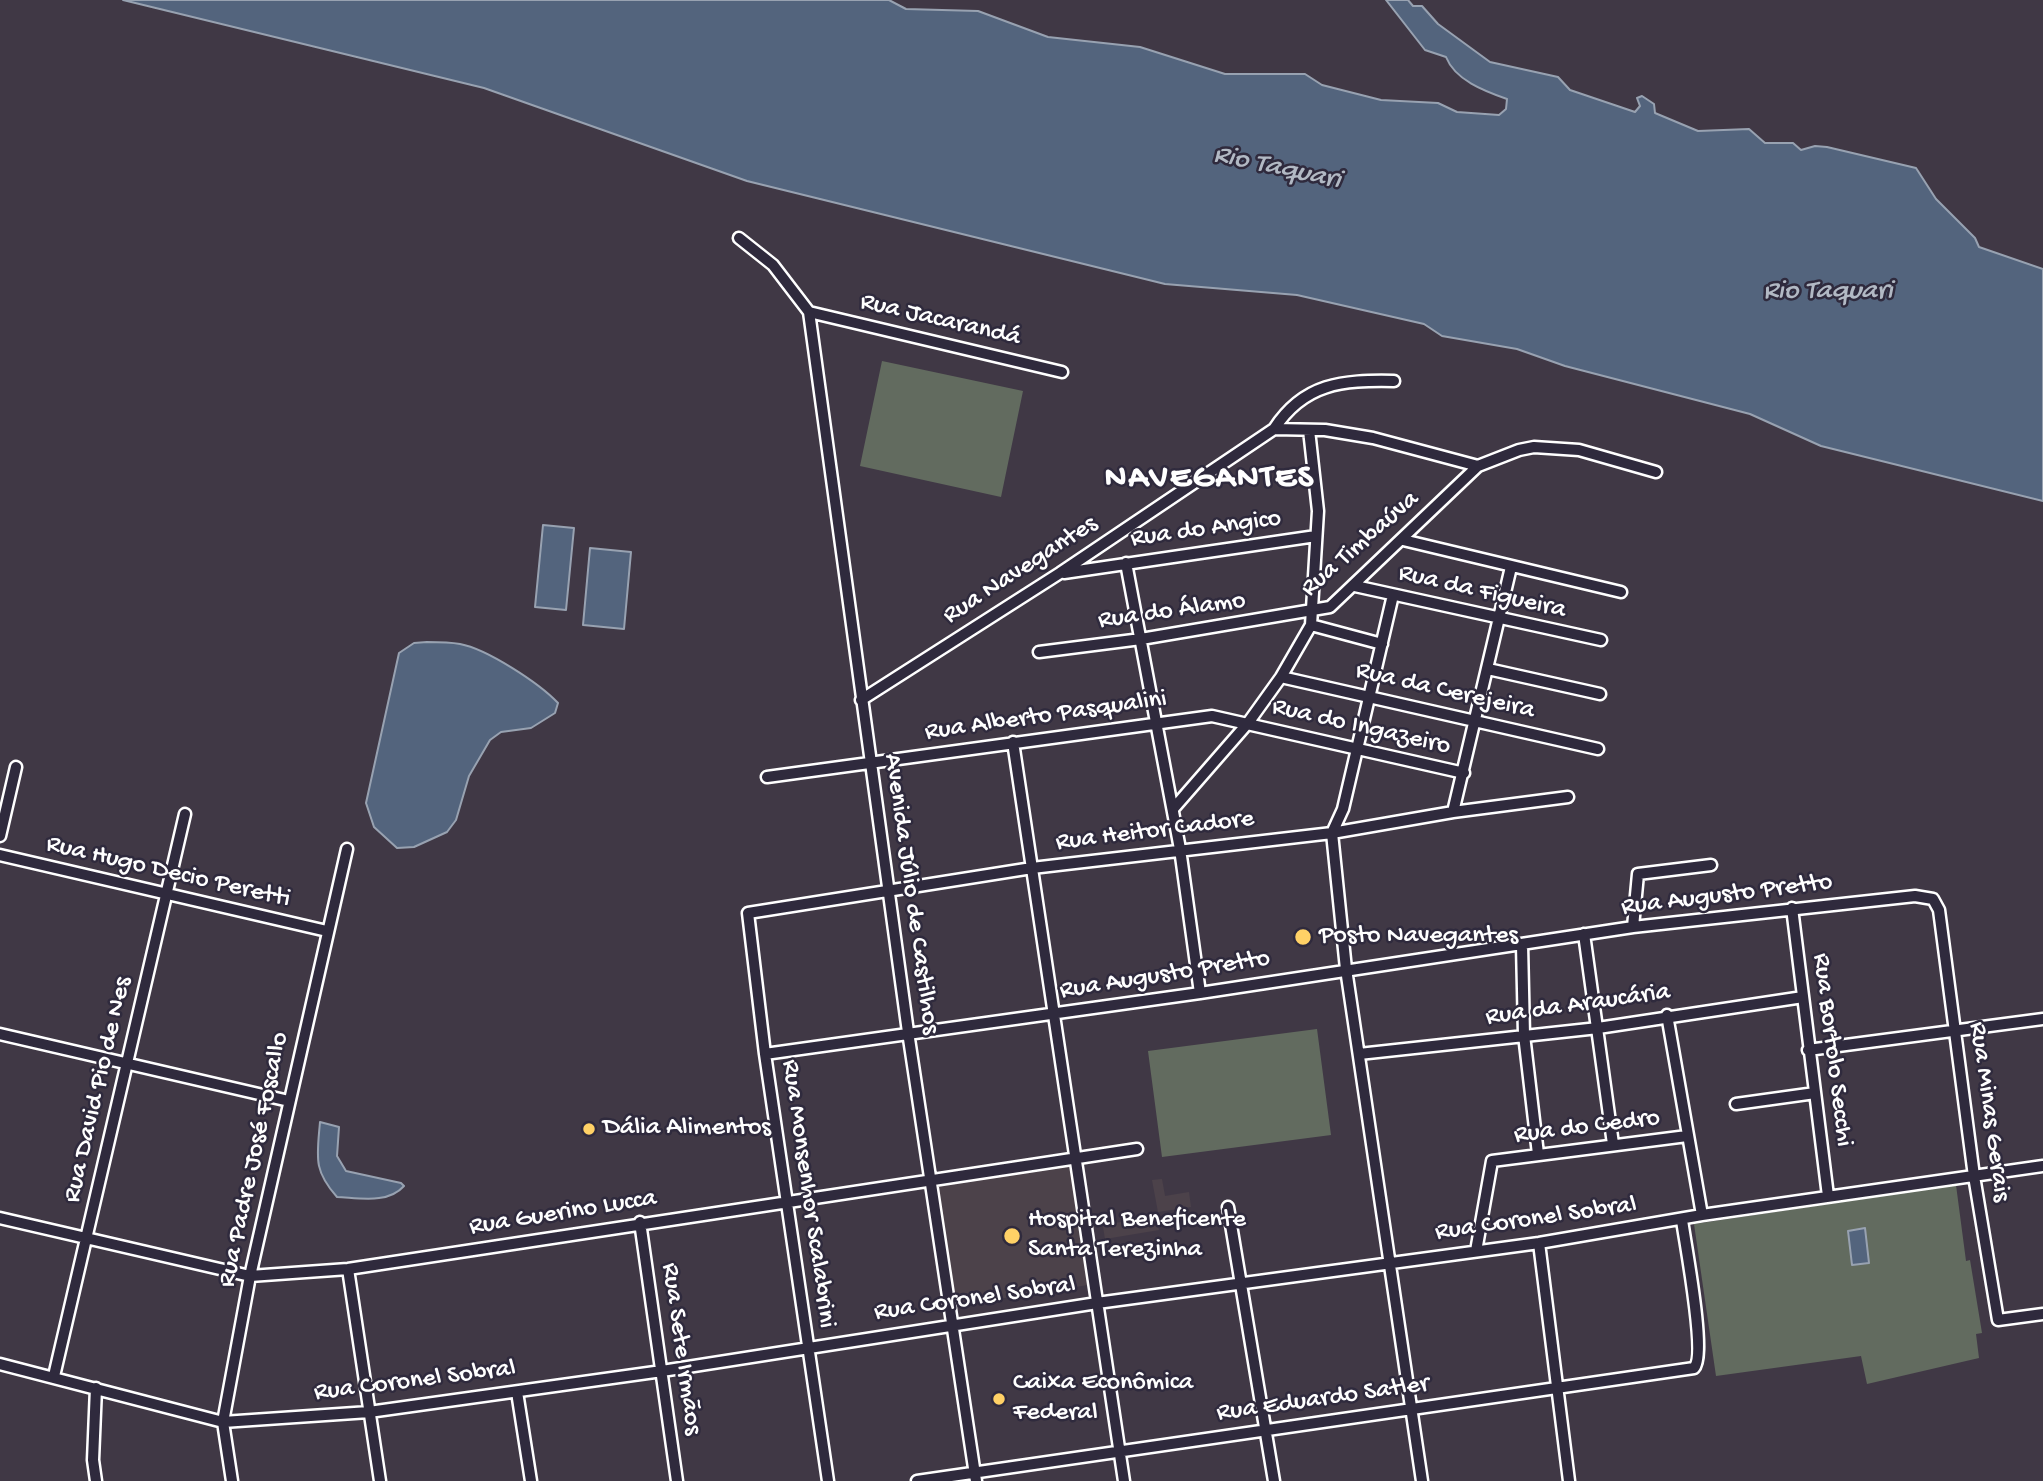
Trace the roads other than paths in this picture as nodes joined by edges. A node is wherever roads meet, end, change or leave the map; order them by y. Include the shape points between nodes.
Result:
1 (739, 238) dead end
2 (808, 312) junction
3 (1062, 372) dead end
4 (1394, 381) dead end
5 (1274, 429) junction
6 (1309, 430) junction
7 (1478, 466) junction
8 (1656, 472) dead end
9 (1316, 536) junction
10 (1403, 540) junction
11 (1126, 563) junction
12 (1511, 567) junction
13 (1060, 573) junction
14 (1355, 586) junction
15 (1620, 592) dead end
16 (1393, 594) junction
17 (1312, 613) junction
18 (1499, 619) junction
19 (1311, 625) junction
20 (1141, 639) junction
21 (1601, 640) dead end
22 (1382, 644) junction
23 (1039, 652) dead end
24 (1488, 669) junction
25 (1281, 677) junction
26 (1600, 694) dead end
27 (1369, 695) junction
28 (861, 700) junction
29 (1156, 723) junction
30 (1248, 723) junction
31 (1476, 723) junction
32 (1013, 743) junction
33 (1356, 746) junction
34 (1598, 749) dead end
35 (870, 761) junction
36 (16, 767) dead end
37 (1464, 773) junction
38 (767, 777) dead end
39 (1568, 797) dead end
40 (1172, 809) junction
41 (1453, 812) junction
42 (185, 814) dead end
43 (1332, 833) junction
44 (0, 836) edge
45 (347, 849) dead end
46 (1180, 849) junction
47 (0, 855) edge
48 (1711, 865) dead end
49 (1032, 868) junction
50 (889, 890) junction
51 (167, 895) junction
52 (1792, 908) junction
53 (1939, 910) joint
54 (748, 913) joint
55 (1633, 927) junction
56 (327, 931) junction
57 (1584, 934) junction
58 (1522, 945) junction
59 (1346, 970) junction
60 (1200, 993) junction
61 (1803, 997) junction
62 (1055, 1014) junction
63 (1667, 1015) junction
64 (2043, 1019) edge
65 (1598, 1028) junction
66 (908, 1032) junction
67 (1956, 1033) junction
68 (0, 1034) edge
69 (1524, 1035) junction
70 (1808, 1050) junction
71 (765, 1054) junction
72 (1359, 1054) junction
73 (125, 1064) junction
74 (1815, 1093) junction
75 (289, 1101) junction
76 (1736, 1104) dead end
77 (1687, 1136) junction
78 (1613, 1144) junction
79 (1137, 1149) dead end
80 (1538, 1154) junction
81 (1076, 1159) junction
82 (2043, 1166) edge
83 (1974, 1175) junction
84 (931, 1181) junction
85 (1828, 1196) junction
86 (786, 1201) junction
87 (1228, 1207) dead end
88 (1702, 1215) junction
89 (0, 1218) edge
90 (1682, 1220) junction
91 (640, 1223) junction
92 (87, 1237) junction
93 (1539, 1243) junction
94 (1476, 1251) junction
95 (1389, 1263) junction
96 (348, 1269) junction
97 (250, 1276) junction
98 (1240, 1284) junction
99 (1097, 1303) junction
100 (2043, 1314) edge
101 (953, 1324) junction
102 (808, 1347) junction
103 (0, 1364) edge
104 (662, 1371) junction
105 (54, 1376) junction
106 (1555, 1387) junction
107 (96, 1388) junction
108 (517, 1392) junction
109 (1413, 1408) junction
110 (369, 1412) junction
111 (223, 1422) junction
112 (1266, 1430) junction
113 (1120, 1450) junction
114 (975, 1477) edge
115 (96, 1481) edge
116 (232, 1481) edge
117 (380, 1481) edge
118 (531, 1481) edge
119 (677, 1481) edge
120 (828, 1481) edge
121 (917, 1481) edge
122 (1124, 1481) edge
123 (1273, 1481) edge
124 (1422, 1481) edge
125 (1569, 1481) edge

1 - 2 street via 773,265
2 - 3 street, Rua Jacarandá
2 - 28 street, Avenida Júlio de Castilhos
4 - 5 street, Rua Navegantes via 1353,380 1320,389 1288,408
5 - 6 street
5 - 13 street, Rua Navegantes
6 - 7 street via 1373,438
6 - 9 street via 1318,511
7 - 8 street, Rua Timbaúva via 1534,447 1579,450
7 - 10 street, Rua Timbaúva
9 - 11 street, Rua do Angico
9 - 17 street
10 - 12 street
10 - 14 street, Rua Timbaúva
11 - 13 street, Rua do Angico
11 - 20 street
12 - 15 street
12 - 18 street
13 - 28 street, Rua Navegantes
14 - 16 street, Rua da Figueira
14 - 17 street, Rua Timbaúva via 1330,607
16 - 18 street, Rua da Figueira
16 - 22 street
17 - 19 street, Rua Timbaúva
17 - 20 street, Rua do Álamo
18 - 21 street, Rua da Figueira
18 - 24 street
19 - 22 street
19 - 25 street, Rua Timbaúva
20 - 23 street, Rua do Álamo
20 - 29 street
22 - 27 street
24 - 26 street
24 - 31 street
25 - 27 street, Rua da Cerejeira
25 - 30 street, Rua Timbaúva
27 - 31 street, Rua da Cerejeira
27 - 33 street
28 - 35 street, Avenida Júlio de Castilhos
29 - 30 street, Rua Alberto Pasqualini via 1212,716
29 - 32 street, Rua Alberto Pasqualini
29 - 40 street
30 - 33 street, Rua do Ingazeiro
30 - 40 street, Rua Timbaúva
31 - 34 street, Rua da Cerejeira
31 - 37 street
32 - 35 street, Rua Alberto Pasqualini
32 - 49 street
33 - 37 street, Rua do Ingazeiro
33 - 43 street via 1343,809
35 - 38 street, Rua Alberto Pasqualini
35 - 50 street, Avenida Júlio de Castilhos
36 - 44 street
37 - 41 street
39 - 41 street, Rua Heitor Cadore
40 - 46 street
41 - 43 street, Rua Heitor Cadore
42 - 51 street, Rua David Pio de Nes
43 - 46 street, Rua Heitor Cadore
43 - 59 street
45 - 56 street, Rua Padre José Foscallo
46 - 49 street, Rua Heitor Cadore
46 - 60 street
47 - 51 street, Rua Hugo Decio Peretti
48 - 55 street via 1638,874
49 - 50 street, Rua Heitor Cadore
49 - 62 street
50 - 54 street, Rua Heitor Cadore
50 - 66 street, Avenida Júlio de Castilhos
51 - 56 street, Rua Hugo Decio Peretti
51 - 73 street, Rua David Pio de Nes
52 - 53 street, Rua Augusto Pretto via 1915,896 1933,899
52 - 55 street, Rua Augusto Pretto
52 - 61 street, Rua Bortolo Secchi
53 - 67 street, Rua Minas Gerais
54 - 71 street, Rua Monsenhor Scalabrini
55 - 57 street, Rua Augusto Pretto
56 - 75 street, Rua Padre José Foscallo
57 - 58 street, Rua Augusto Pretto
57 - 65 street
58 - 59 street, Rua Augusto Pretto
58 - 69 street
59 - 60 street, Rua Augusto Pretto
59 - 72 street
60 - 62 street, Rua Augusto Pretto
61 - 63 street, Rua da Araucária
61 - 70 street, Rua Bortolo Secchi
62 - 66 street, Rua Augusto Pretto
62 - 81 street
63 - 65 street, Rua da Araucária
63 - 77 street
64 - 67 street
65 - 69 street, Rua da Araucária
65 - 78 street
66 - 71 street, Rua Augusto Pretto
66 - 84 street, Avenida Júlio de Castilhos
67 - 70 street
67 - 83 street, Rua Minas Gerais
68 - 73 street
69 - 72 street, Rua da Araucária
69 - 80 street
70 - 74 street, Rua Bortolo Secchi
71 - 86 street, Rua Monsenhor Scalabrini
72 - 95 street
73 - 75 street
73 - 92 street, Rua David Pio de Nes
74 - 76 street
74 - 85 street, Rua Bortolo Secchi
75 - 97 street, Rua Padre José Foscallo
77 - 78 street, Rua do Cedro
77 - 88 street
78 - 80 street, Rua do Cedro
79 - 81 street, Rua Guerino Lucca
80 - 94 street, Rua do Cedro via 1492,1161
81 - 84 street, Rua Guerino Lucca
81 - 99 street
82 - 83 street, Rua Coronel Sobral
83 - 85 street, Rua Coronel Sobral
83 - 100 street, Rua Minas Gerais via 1998,1320
84 - 86 street, Rua Guerino Lucca
84 - 101 street, Avenida Júlio de Castilhos
85 - 88 street, Rua Coronel Sobral
86 - 91 street, Rua Guerino Lucca
86 - 102 street, Rua Monsenhor Scalabrini
87 - 98 street
88 - 90 street, Rua Coronel Sobral
89 - 92 street, Rua Guerino Lucca
90 - 93 street, Rua Coronel Sobral
90 - 106 street, Rua Eduardo Satler via 1697,1330 1699,1357 1694,1368
91 - 96 street, Rua Guerino Lucca
91 - 104 street, Rua Sete Irmãos
92 - 97 street, Rua Guerino Lucca
92 - 105 street, Rua David Pio de Nes
93 - 94 street, Rua Coronel Sobral
93 - 106 street
94 - 95 street, Rua Coronel Sobral
95 - 98 street, Rua Coronel Sobral
95 - 109 street
96 - 97 street, Rua Guerino Lucca
96 - 110 street
97 - 111 street, Rua Padre José Foscallo
98 - 99 street, Rua Coronel Sobral
98 - 112 street
99 - 101 street, Rua Coronel Sobral
99 - 113 street
101 - 102 street, Rua Coronel Sobral
101 - 114 street, Avenida Júlio de Castilhos
102 - 104 street, Rua Coronel Sobral
102 - 120 street, Rua Monsenhor Scalabrini
103 - 105 street, Rua Coronel Sobral
104 - 108 street, Rua Coronel Sobral
104 - 119 street, Rua Sete Irmãos
105 - 107 street, Rua Coronel Sobral
106 - 109 street, Rua Eduardo Satler
106 - 125 street
107 - 111 street, Rua Coronel Sobral
107 - 115 street
108 - 110 street, Rua Coronel Sobral
108 - 118 street
109 - 112 street, Rua Eduardo Satler
109 - 124 street
110 - 111 street, Rua Coronel Sobral
110 - 117 street
111 - 116 street, Rua Padre José Foscallo
112 - 113 street, Rua Eduardo Satler
112 - 123 street
113 - 114 street, Rua Eduardo Satler
113 - 122 street
114 - 121 street, Rua Eduardo Satler

